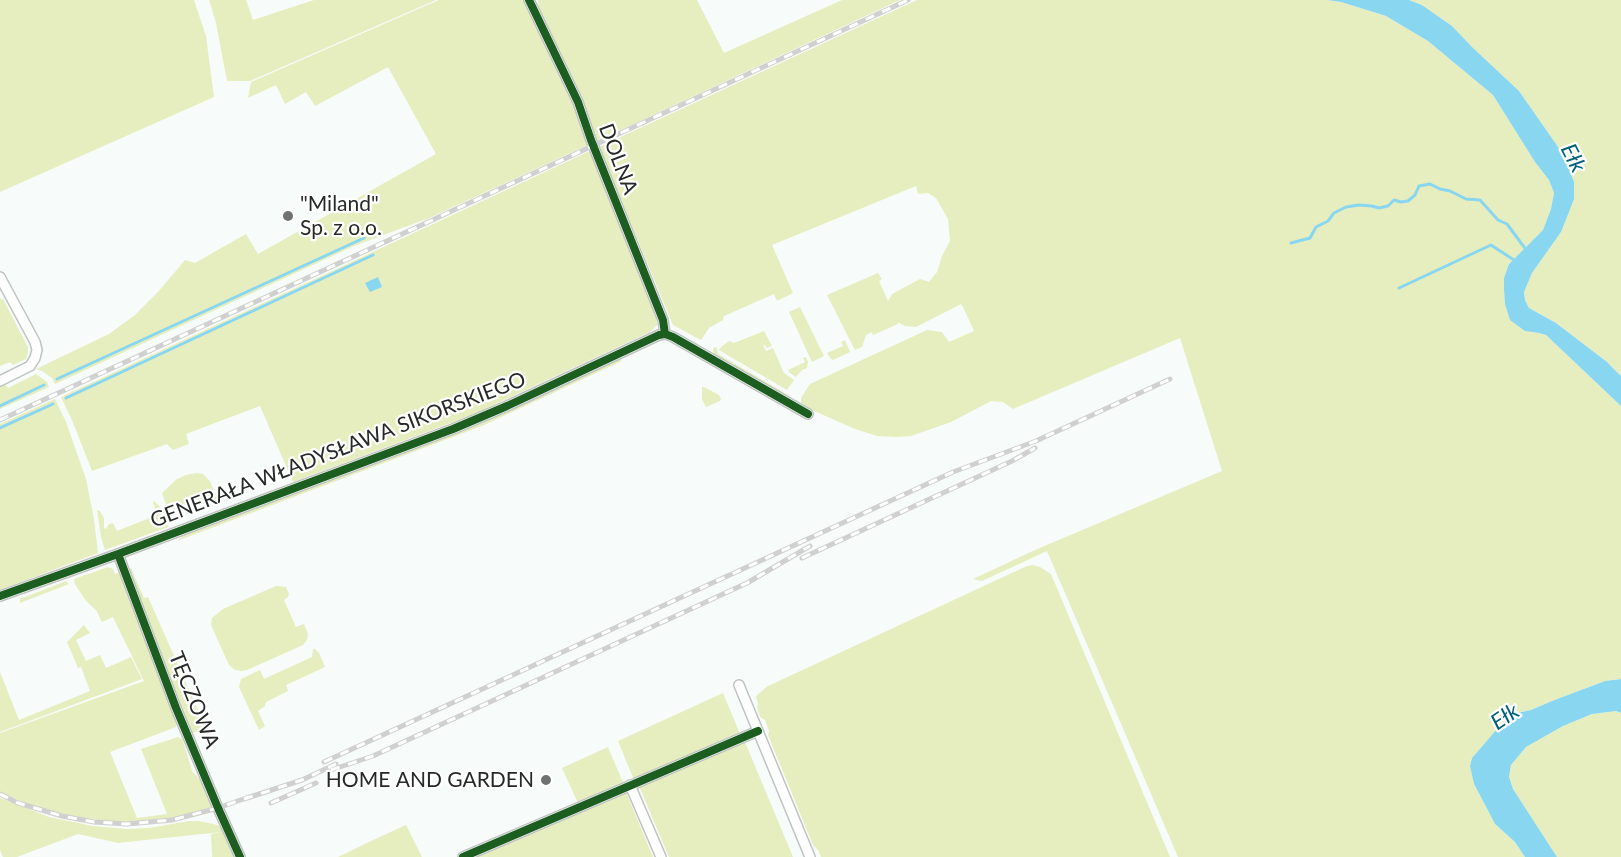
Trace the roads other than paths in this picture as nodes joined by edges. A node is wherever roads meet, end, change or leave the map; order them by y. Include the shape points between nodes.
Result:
1 (529, 0) edge
2 (0, 277) edge
3 (665, 334) junction
4 (0, 381) edge
5 (808, 414) dead end
6 (118, 554) junction
7 (0, 596) edge
8 (739, 685) dead end
9 (758, 731) junction
10 (630, 785) junction
11 (466, 856) edge
12 (240, 857) edge
13 (661, 857) edge
14 (810, 857) edge

1 - 3 street, DOLNA via 578,102 663,320
2 - 4 street via 36,345 35,358 27,368
3 - 5 street
3 - 6 street, GENERAŁA WŁADYSŁAWA SIKORSKIEGO via 453,429
6 - 7 street, GENERAŁA WŁADYSŁAWA SIKORSKIEGO
6 - 12 street, TĘCZOWA via 176,708
8 - 9 street
9 - 10 street
9 - 14 street
10 - 11 street
10 - 13 street

